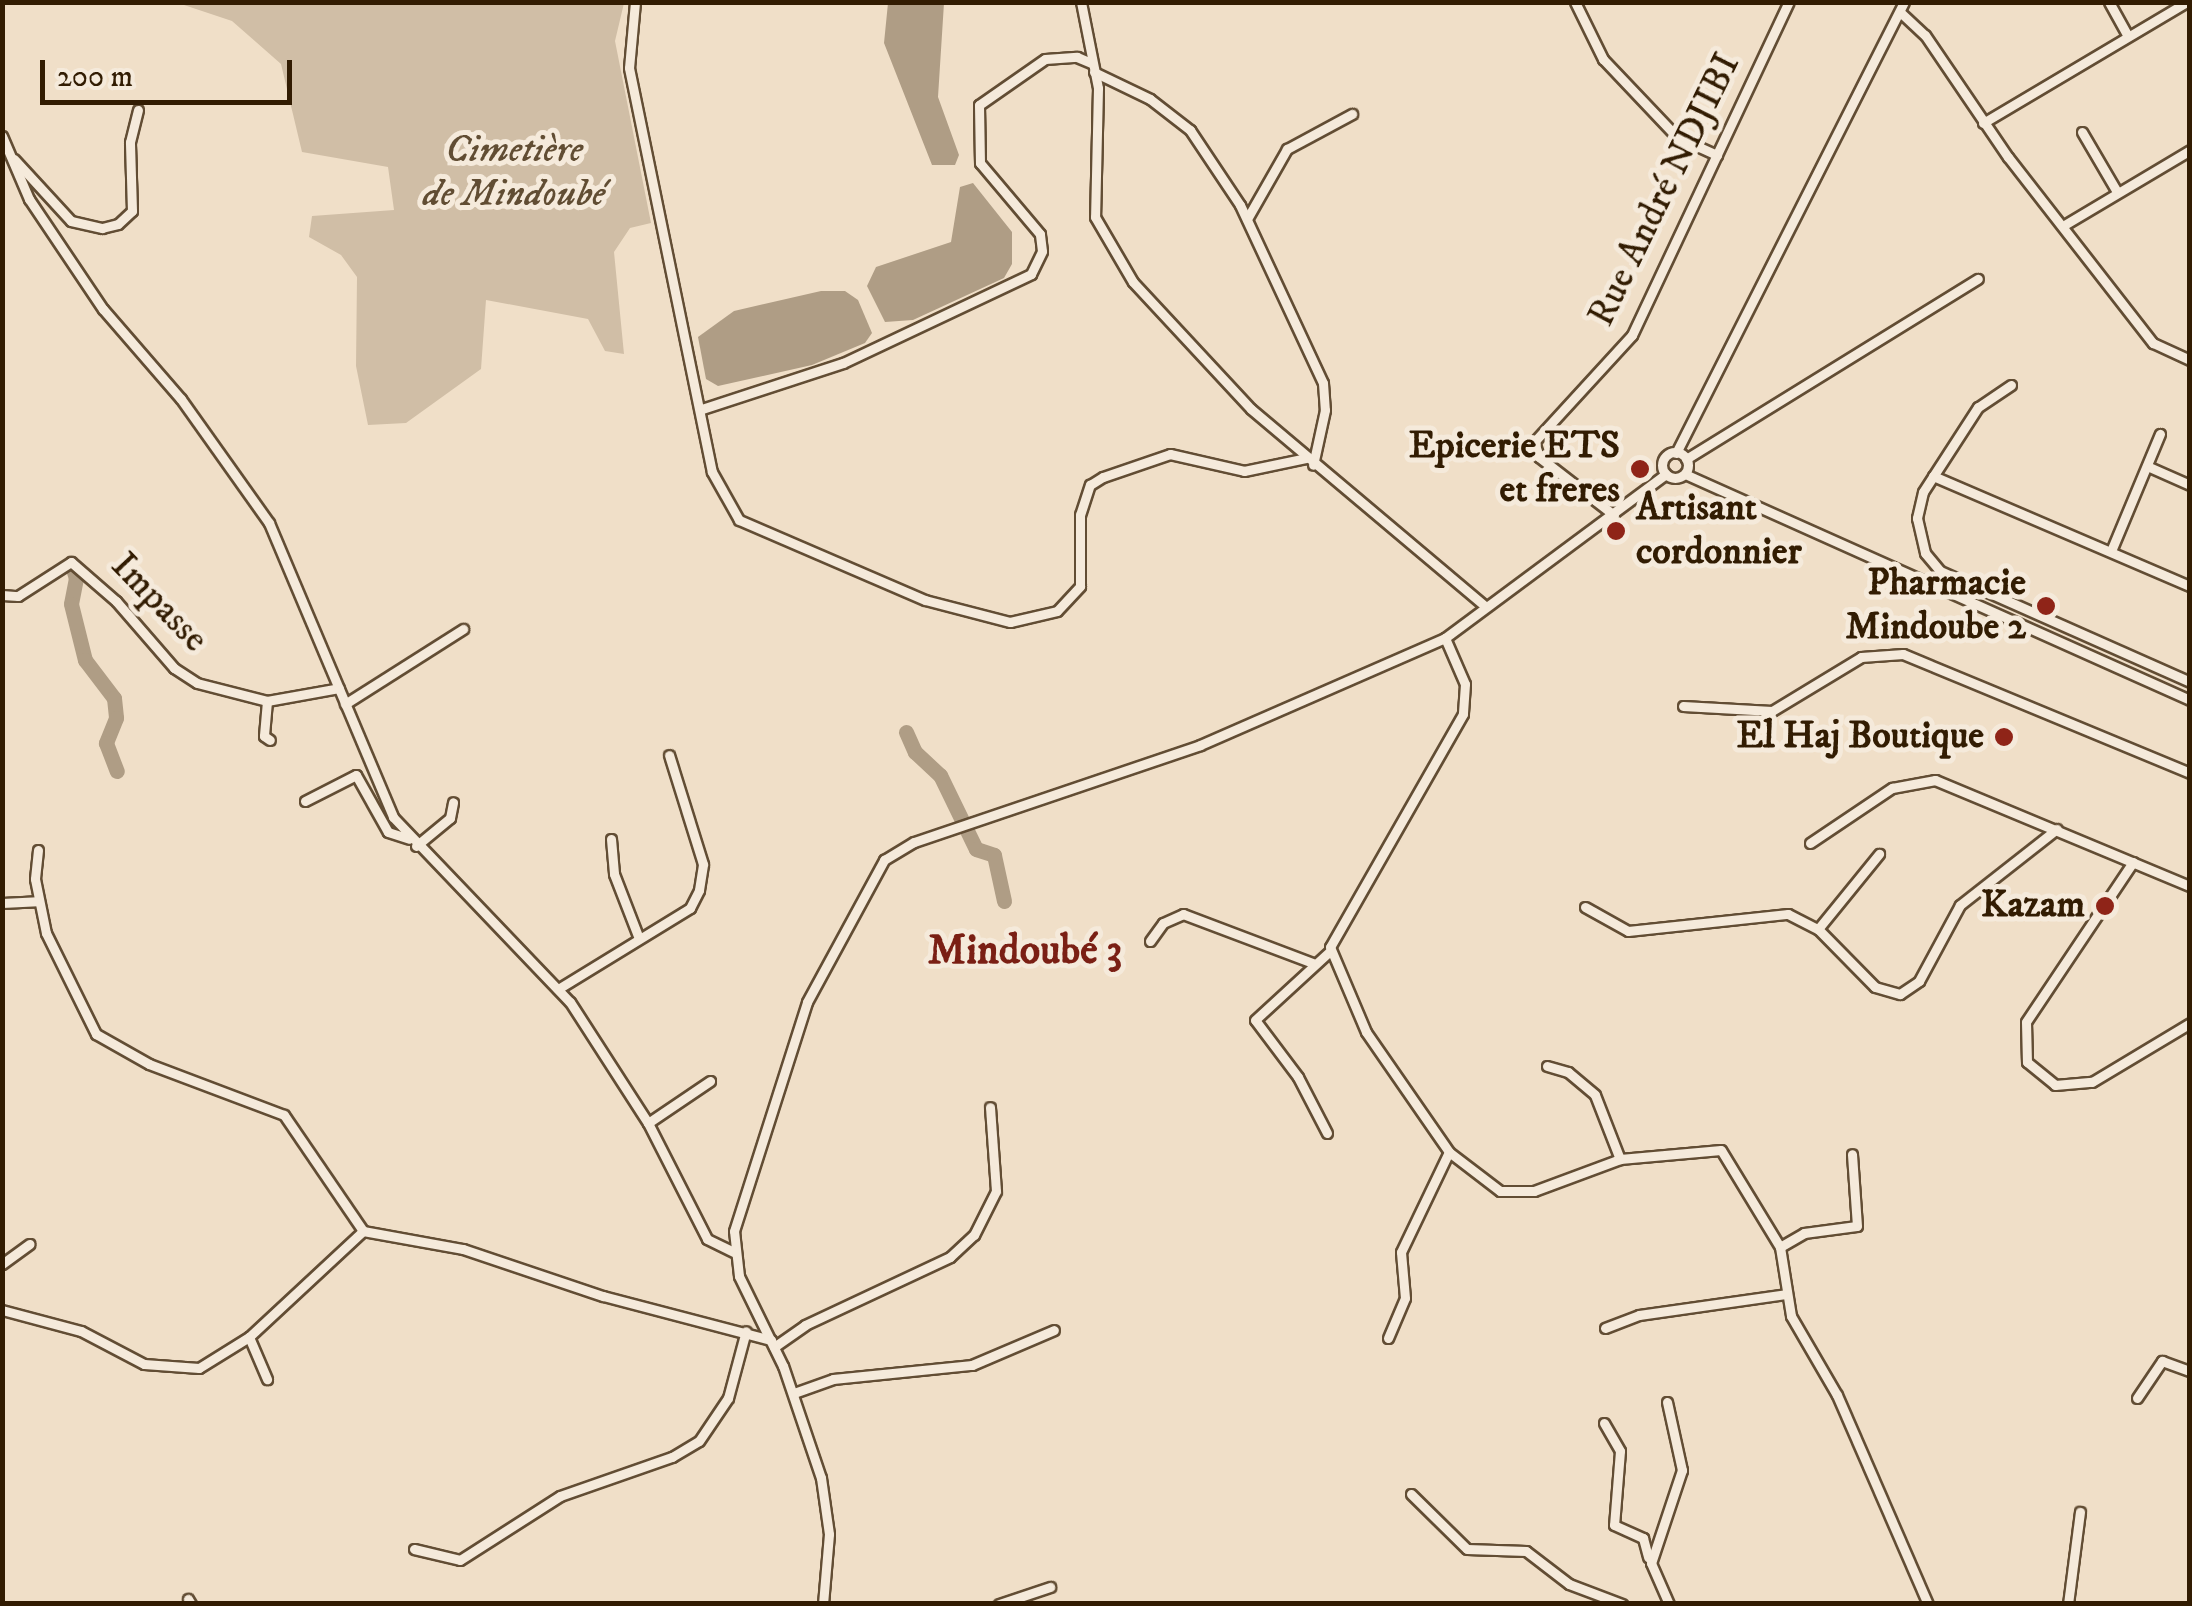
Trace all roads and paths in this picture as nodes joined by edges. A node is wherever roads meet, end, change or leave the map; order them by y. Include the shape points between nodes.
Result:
1 (635, 2) edge
2 (1081, 2) edge
3 (1575, 2) edge
4 (1789, 2) edge
5 (2109, 2) edge
6 (2187, 2) edge
7 (1902, 7) edge
8 (2126, 34) junction
9 (1093, 68) junction
10 (138, 110) dead end
11 (1352, 114) dead end
12 (1983, 122) junction
13 (2082, 132) dead end
14 (2, 136) edge
15 (2190, 150) edge
16 (9, 154) junction
17 (1717, 156) junction
18 (2117, 192) junction
19 (1246, 219) junction
20 (2066, 224) junction
21 (1978, 279) dead end
22 (2190, 360) edge
23 (2011, 385) dead end
24 (702, 409) junction
25 (2160, 434) dead end
26 (1681, 456) junction
27 (1310, 461) junction
28 (2147, 466) junction
29 (1666, 474) junction
30 (1685, 474) junction
31 (1933, 476) junction
32 (2190, 485) edge
33 (1614, 515) junction
34 (2110, 551) junction
35 (2190, 586) edge
36 (2, 594) edge
37 (1484, 606) junction
38 (463, 629) dead end
39 (1445, 638) junction
40 (2190, 682) edge
41 (339, 688) junction
42 (2190, 700) edge
43 (266, 701) junction
44 (346, 704) junction
45 (1683, 706) dead end
46 (270, 740) dead end
47 (669, 754) dead end
48 (2190, 773) edge
49 (305, 801) dead end
50 (453, 802) dead end
51 (2057, 829) junction
52 (611, 839) dead end
53 (412, 842) junction
54 (1810, 842) dead end
55 (38, 850) dead end
56 (1879, 854) dead end
57 (2133, 862) junction
58 (2190, 886) edge
59 (37, 901) junction
60 (2, 902) edge
61 (1585, 907) dead end
62 (1818, 929) junction
63 (638, 936) junction
64 (1150, 941) dead end
65 (1330, 951) junction
66 (1314, 963) junction
67 (558, 990) junction
68 (2190, 1023) edge
69 (1547, 1066) dead end
70 (710, 1081) dead end
71 (990, 1107) dead end
72 (648, 1123) junction
73 (1327, 1133) dead end
74 (1449, 1152) junction
75 (1852, 1154) dead end
76 (1620, 1159) junction
77 (363, 1231) junction
78 (30, 1244) dead end
79 (1780, 1246) junction
80 (734, 1252) junction
81 (2, 1264) edge
82 (1786, 1294) junction
83 (2, 1310) edge
84 (1606, 1328) dead end
85 (746, 1330) junction
86 (1054, 1330) dead end
87 (250, 1337) junction
88 (1388, 1338) dead end
89 (773, 1344) junction
90 (2190, 1370) edge
91 (267, 1379) dead end
92 (794, 1393) junction
93 (2137, 1398) dead end
94 (1667, 1402) dead end
95 (1604, 1424) dead end
96 (1411, 1494) dead end
97 (2080, 1512) dead end
98 (414, 1549) dead end
99 (1652, 1563) junction
100 (1050, 1587) dead end
101 (823, 1604) edge
102 (999, 1604) edge
103 (1622, 1604) edge
104 (1669, 1604) edge
105 (1928, 1604) edge
106 (2068, 1604) edge

1 - 24 street via 629,68
2 - 9 street
3 - 17 street via 1604,58 1678,137
4 - 17 street, Rue André NDJIBI
5 - 8 street
6 - 8 street
7 - 12 street
7 - 26 street
8 - 12 street
9 - 19 street via 1190,130
9 - 24 street via 1077,56 1044,60 979,105 980,163 1040,234 1042,251 1031,274 858,357
9 - 27 street via 1100,121 1092,196 1103,237 1147,302
10 - 16 street via 130,142 132,211 118,224 102,228 71,221
11 - 19 street via 1287,149
12 - 20 street
13 - 18 street
14 - 16 street
15 - 18 street
16 - 41 street via 29,199 102,308 181,398 269,523
17 - 33 street, Rue André NDJIBI via 1632,334 1534,442 1538,457
18 - 20 street
19 - 27 street via 1323,382 1325,410
20 - 22 street via 2153,342
21 - 26 street
23 - 31 street via 1978,407
24 - 27 street via 712,472 739,520 814,556 998,622 1070,601 1084,571 1083,500 1103,477 1170,454 1244,471
25 - 28 street
26 - 29 street via 1664,458
26 - 30 street
27 - 37 street
28 - 32 street
28 - 34 street
29 - 30 street
29 - 33 street
30 - 42 street
31 - 34 street
31 - 40 street via 1917,518 1933,565
33 - 37 street
34 - 35 street
36 - 43 street, Impasse via 18,596 63,564 81,566 174,668 220,692
37 - 39 street
38 - 44 street
39 - 65 street via 1462,671 1463,714
39 - 80 street via 1200,744 955,828 884,860 813,989 740,1199
41 - 43 street, Impasse
41 - 44 street
43 - 46 street via 264,736
44 - 53 street via 379,792
45 - 48 street via 1772,711 1861,656 1903,654
47 - 63 street via 702,876 690,908
49 - 53 street via 356,775 388,832
50 - 53 street via 450,818
51 - 54 street via 1960,787 1922,780 1892,788
51 - 57 street
51 - 62 street via 1960,905 1919,981 1900,994 1875,987
52 - 63 street via 614,874
53 - 67 street
55 - 59 street
56 - 62 street
57 - 58 street
57 - 68 street via 2026,1022 2027,1062 2054,1085 2092,1082
59 - 60 street
59 - 77 street via 64,978 96,1034 149,1064 284,1115 305,1136 327,1182
61 - 62 street via 1624,931 1774,913
63 - 67 street
64 - 66 street via 1163,922 1183,914
65 - 66 street
65 - 74 street via 1366,1032
66 - 73 street via 1255,1020 1298,1077
67 - 72 street
69 - 76 street via 1568,1072 1595,1095
70 - 72 street
71 - 89 street via 996,1191 974,1236 950,1257
72 - 80 street via 707,1239
74 - 76 street via 1488,1186 1522,1192
74 - 88 street via 1401,1252 1405,1298
75 - 79 street via 1856,1226 1804,1233
76 - 79 street via 1721,1150
77 - 85 street via 463,1249 603,1296
77 - 87 street
78 - 81 street
79 - 82 street
80 - 89 street
82 - 84 street via 1640,1315
82 - 105 street
83 - 87 street via 68,1327 165,1369 208,1365
85 - 89 street
85 - 98 street via 728,1398 699,1441 645,1468 560,1496 460,1560
86 - 92 street via 972,1365 832,1379
87 - 91 street
89 - 92 street
90 - 93 street via 2162,1361
92 - 101 street via 827,1512
94 - 99 street via 1682,1470
95 - 99 street via 1620,1451 1614,1525 1643,1538
96 - 103 street via 1467,1549 1526,1551 1569,1584
97 - 106 street
99 - 104 street
100 - 102 street

